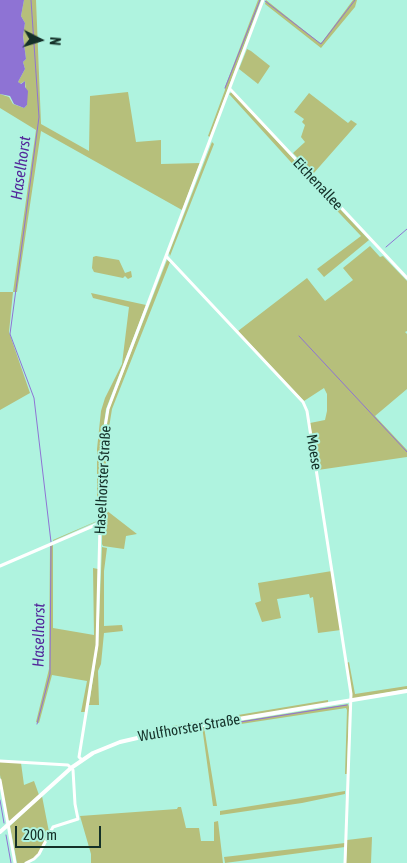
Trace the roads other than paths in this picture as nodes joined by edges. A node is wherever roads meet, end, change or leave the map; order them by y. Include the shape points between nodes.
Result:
1 (263, 0) edge
2 (230, 89) junction
3 (166, 256) junction
4 (407, 278) edge
5 (100, 523) junction
6 (0, 566) edge
7 (407, 691) edge
8 (351, 700) junction
9 (82, 760) junction
10 (0, 761) edge
11 (71, 768) junction
12 (0, 780) edge
13 (8, 824) junction
14 (0, 832) edge
15 (15, 863) edge
16 (26, 863) edge
17 (345, 863) edge

1 - 2 street, Haselhorster Straße
2 - 3 street, Haselhorster Straße
2 - 4 street, Eichenallee
3 - 5 street, Haselhorster Straße via 108,409 102,445
3 - 8 street, Moese via 303,402 307,411
5 - 6 street
5 - 9 street, Haselhorster Straße via 97,645 79,757
7 - 8 street, Wulfhorster Straße
8 - 9 street, Wulfhorster Straße via 150,734 108,746
8 - 17 street, Moese
9 - 11 street, Wulfhorster Straße
10 - 11 street via 68,765
11 - 13 street, Wulfhorster Straße
11 - 16 street via 78,819 53,827 39,854
12 - 13 street
13 - 14 street, Wulfhorster Straße
13 - 15 street

